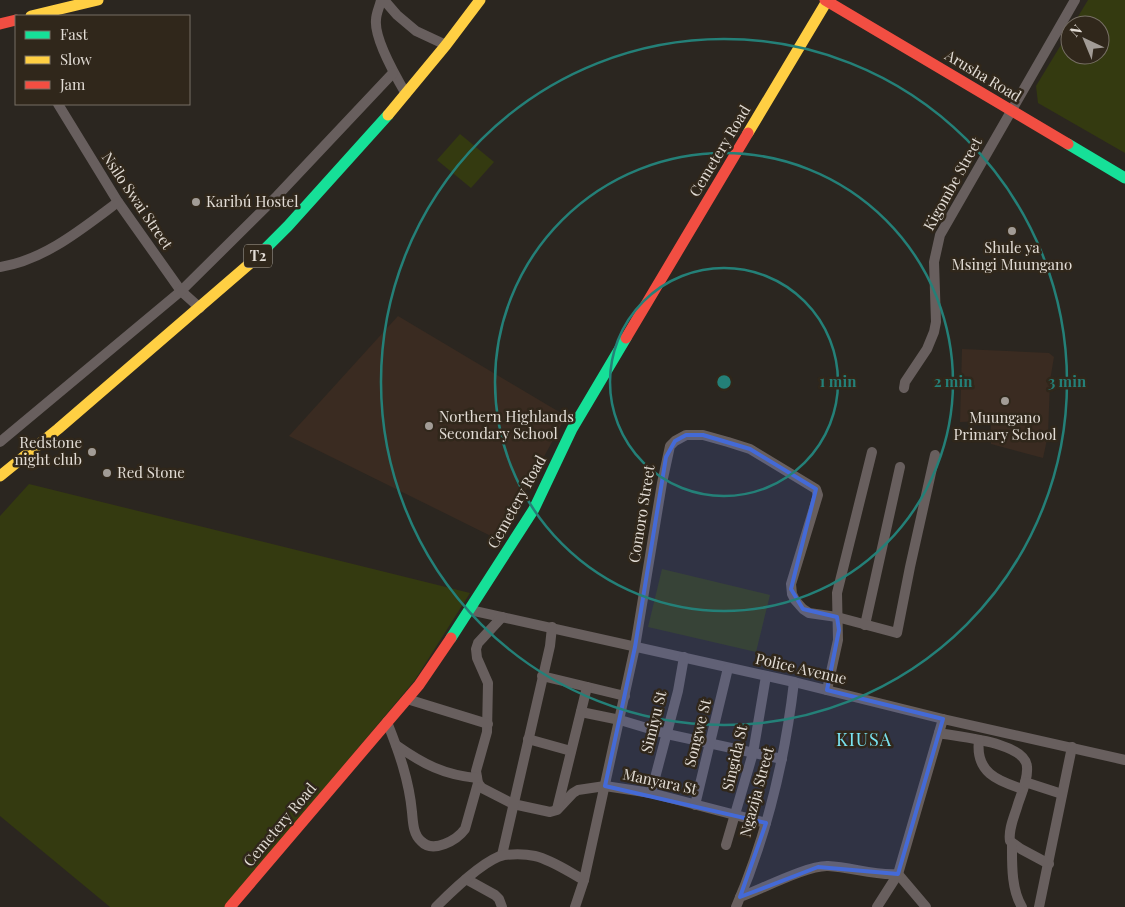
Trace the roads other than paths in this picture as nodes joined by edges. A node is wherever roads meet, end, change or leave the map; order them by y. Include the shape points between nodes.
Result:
1 (98, 0) edge
2 (382, 0) edge
3 (480, 0) edge
4 (827, 0) edge
5 (1075, 0) edge
6 (43, 15) edge
7 (15, 20) edge
8 (0, 24) edge
9 (446, 45) junction
10 (393, 73) junction
11 (406, 94) junction
12 (59, 105) edge
13 (1013, 110) junction
14 (1125, 178) edge
15 (118, 202) junction
16 (0, 267) edge
17 (181, 291) junction
18 (200, 308) junction
19 (904, 388) dead end
20 (0, 442) edge
21 (872, 452) dead end
22 (935, 456) dead end
23 (900, 467) dead end
24 (0, 476) edge
25 (470, 610) junction
26 (502, 617) junction
27 (837, 617) junction
28 (865, 625) junction
29 (552, 627) junction
30 (636, 647) junction
31 (684, 658) junction
32 (728, 668) junction
33 (542, 676) junction
34 (766, 676) junction
35 (794, 682) junction
36 (587, 687) junction
37 (827, 690) junction
38 (625, 696) junction
39 (407, 699) junction
40 (581, 712) junction
41 (943, 719) junction
42 (620, 720) junction
43 (387, 722) junction
44 (488, 724) junction
45 (939, 733) junction
46 (667, 734) junction
47 (528, 739) junction
48 (978, 740) junction
49 (711, 744) junction
50 (396, 745) junction
51 (1072, 748) junction
52 (572, 751) junction
53 (753, 754) junction
54 (782, 759) junction
55 (1125, 760) edge
56 (478, 780) junction
57 (605, 786) junction
58 (1024, 786) junction
59 (651, 793) junction
60 (1062, 794) junction
61 (513, 804) junction
62 (695, 805) junction
63 (557, 810) junction
64 (736, 815) junction
65 (766, 823) junction
66 (1012, 843) junction
67 (726, 845) dead end
68 (502, 855) junction
69 (1049, 864) junction
70 (898, 874) junction
71 (466, 879) junction
72 (584, 880) junction
73 (740, 897) junction
74 (230, 907) edge
75 (436, 907) edge
76 (502, 907) edge
77 (575, 907) edge
78 (736, 907) edge
79 (877, 907) edge
80 (926, 907) edge
81 (1022, 907) edge
82 (1040, 907) edge

1 - 6 main road
2 - 9 street via 416,31
2 - 10 street via 376,28
3 - 9 main road, T2
4 - 13 main road, Arusha Road
4 - 25 main road, Cemetery Road via 572,429 534,509
5 - 13 street, Kigombe Street
7 - 8 main road
9 - 11 main road, T2
10 - 11 street
10 - 17 street via 277,196
11 - 18 main road, T2 via 288,226
12 - 15 street, Nsilo Swai Street
13 - 14 main road, Arusha Road
13 - 19 street, Kigombe Street via 940,235 934,262 934,332
15 - 16 street via 82,229 38,255
15 - 17 street, Nsilo Swai Street
17 - 18 street, Nsilo Swai Street
17 - 20 street
18 - 24 main road, T2
21 - 27 street via 839,584
22 - 28 street via 897,633
23 - 28 street
25 - 26 street, Police Avenue
25 - 39 main road, Cemetery Road
26 - 29 street, Police Avenue
26 - 44 street via 476,649 487,678
27 - 28 street
27 - 30 street, Comoro Street via 809,613 792,594 791,584 818,495 816,489 750,449 703,435 686,435 670,446 666,457
27 - 37 street via 838,640
29 - 30 street, Police Avenue
29 - 33 street
30 - 31 street, Police Avenue
30 - 38 street, Comoro Street
31 - 32 street, Police Avenue
31 - 46 street, Simiyu St
32 - 34 street, Police Avenue
32 - 49 street, Songwe St
33 - 36 street
33 - 47 street
34 - 35 street, Police Avenue
34 - 53 street, Singida St
35 - 37 street, Police Avenue
35 - 54 street, Ngazija Street
36 - 38 street
36 - 40 street
37 - 41 street, Police Avenue
38 - 42 street, Comoro Street
39 - 43 main road, Cemetery Road
39 - 44 street
40 - 42 street
40 - 52 street
41 - 45 street
41 - 51 street, Police Avenue
42 - 46 street
42 - 57 street, Comoro Street
43 - 50 street
43 - 74 main road, Cemetery Road
44 - 56 street via 477,765
45 - 48 street
45 - 70 street
46 - 49 street
46 - 59 street, Simiyu St
47 - 52 street
47 - 61 street
48 - 58 street via 978,754 989,774 1003,782
48 - 58 street via 1006,747 1024,758 1027,767
49 - 53 street
49 - 62 street, Songwe St
50 - 56 street via 422,763
50 - 56 street via 410,794 415,832 424,844 449,842 460,835
51 - 55 street, Police Avenue
51 - 60 street
52 - 63 street
53 - 54 street
53 - 64 street, Singida St
54 - 65 street, Ngazija Street
56 - 61 street via 487,792
57 - 59 street, Manyara St
57 - 63 street, Manyara St via 578,790
57 - 72 street, Comoro Street
58 - 60 street
58 - 66 street via 1010,830
59 - 62 street, Manyara St
60 - 69 street
61 - 63 street via 544,811
61 - 68 street
62 - 64 street, Manyara St
64 - 65 street, Manyara St
64 - 67 street, Singida St
65 - 73 street, Ngazija Street
66 - 69 street
66 - 81 street via 1015,885
68 - 71 street
68 - 72 street via 535,856
69 - 82 street
70 - 73 street via 818,867
70 - 79 street
70 - 80 street
71 - 75 street
71 - 76 street via 495,895
72 - 77 street, Comoro Street
73 - 78 street, Ngazija Street

